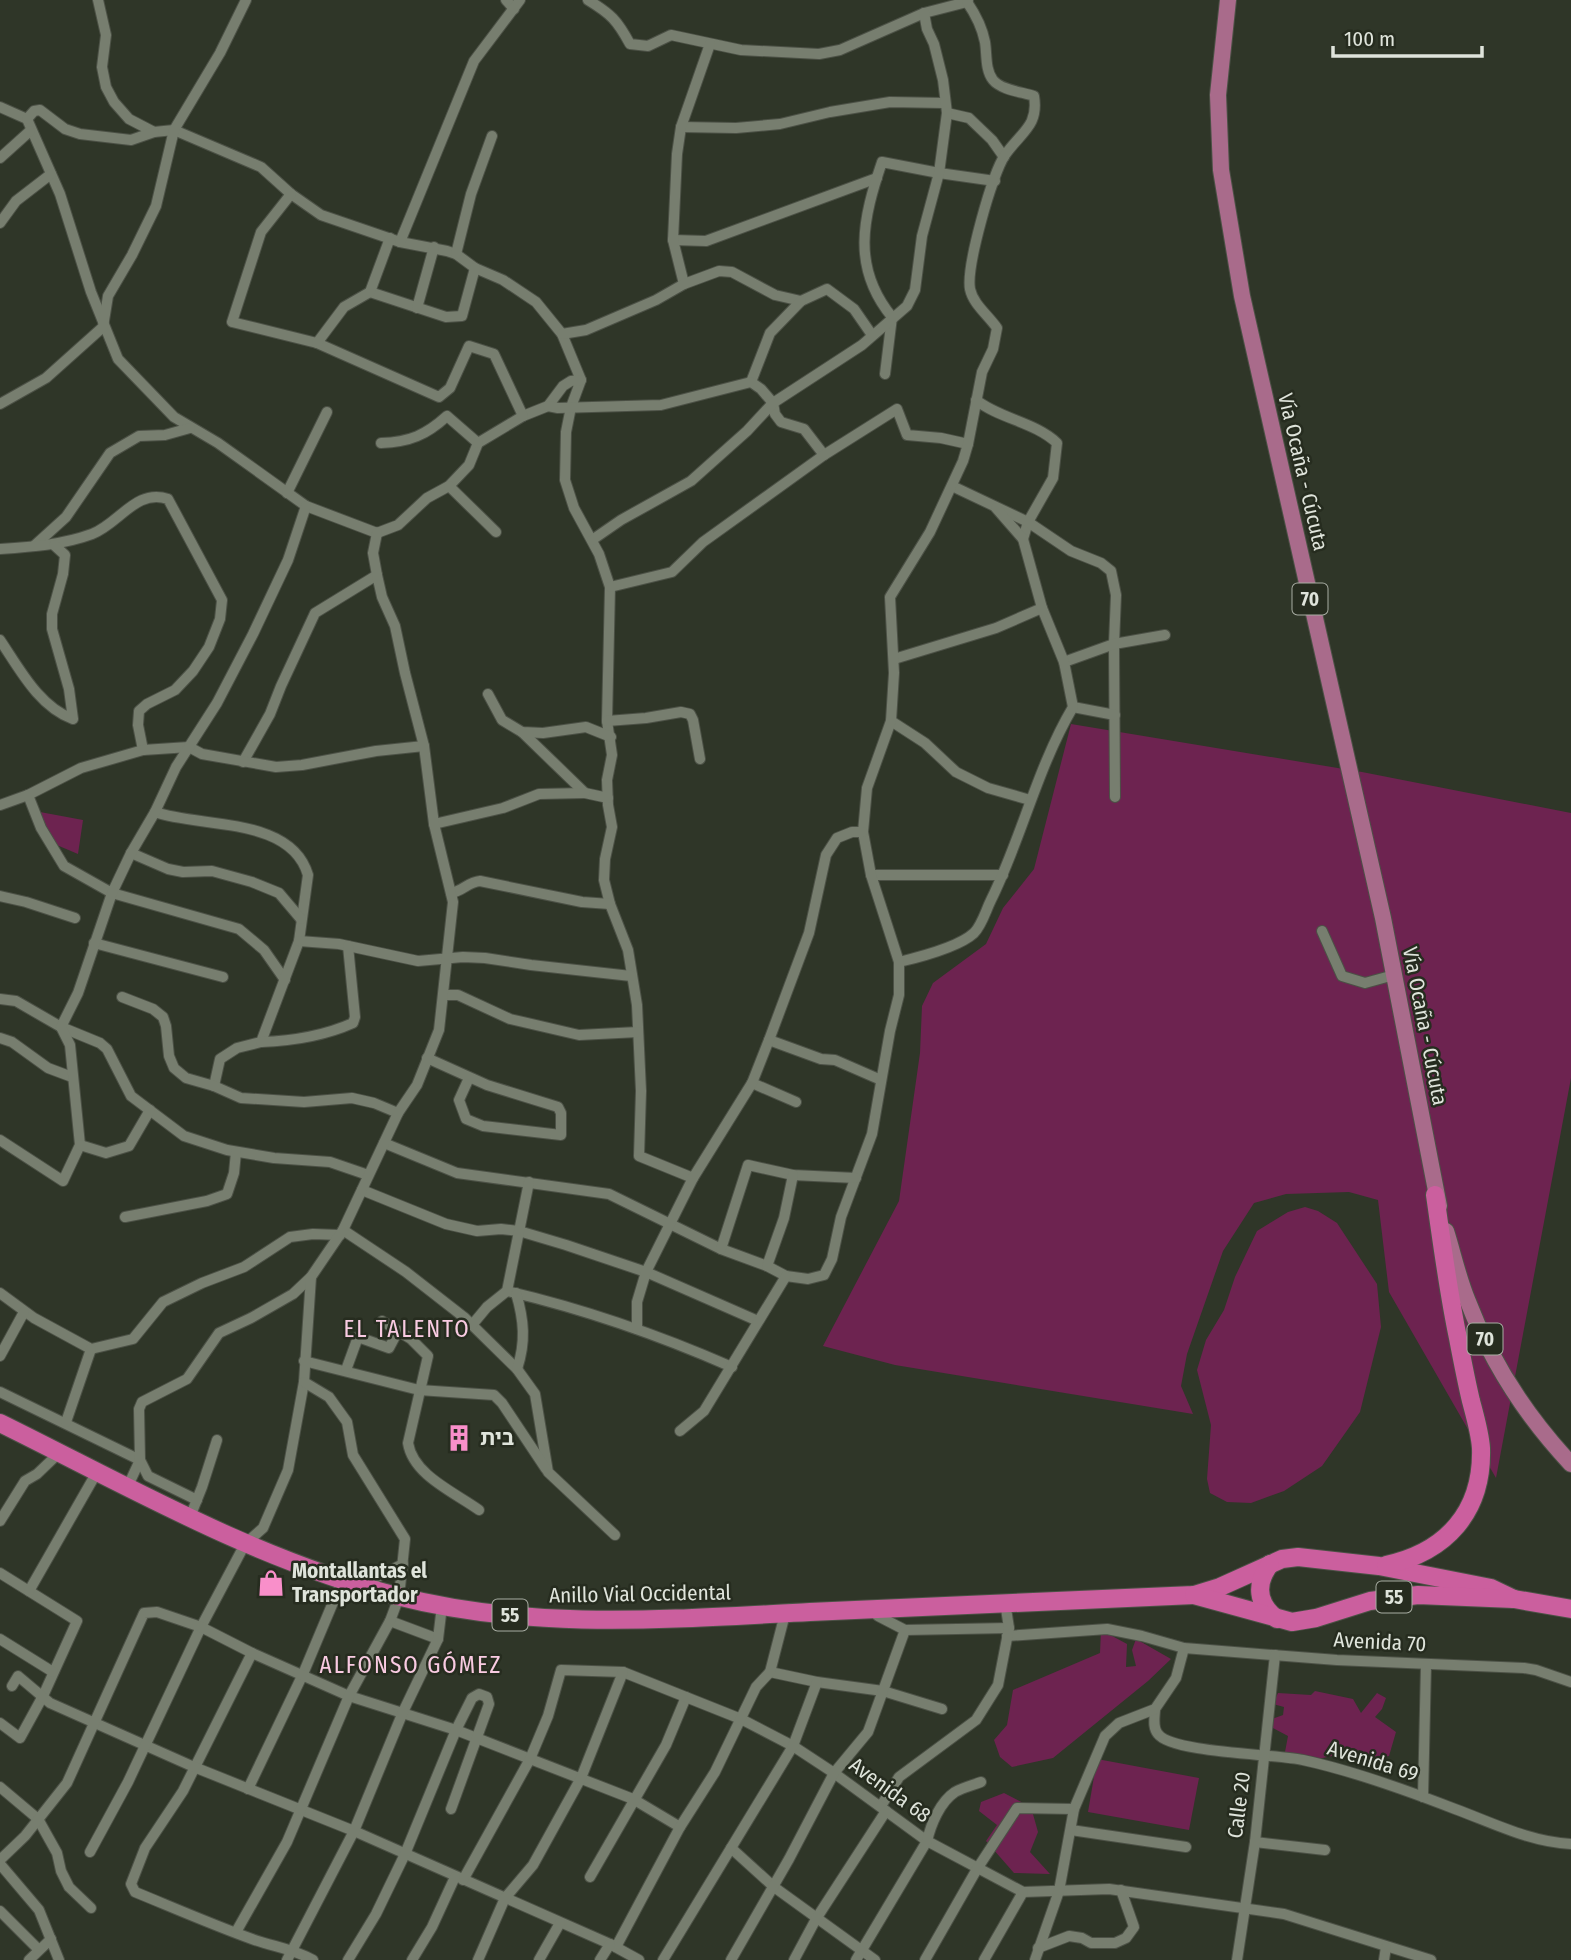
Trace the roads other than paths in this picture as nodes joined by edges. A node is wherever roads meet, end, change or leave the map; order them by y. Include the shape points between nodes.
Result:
1 (98, 0) edge
2 (246, 0) edge
3 (506, 0) edge
4 (588, 0) edge
5 (1228, 0) edge
6 (968, 1) edge
7 (517, 4) edge
8 (924, 13) junction
9 (710, 44) junction
10 (0, 107) edge
11 (945, 108) junction
12 (27, 120) junction
13 (681, 127) junction
14 (174, 130) junction
15 (30, 131) junction
16 (154, 132) junction
17 (492, 136) dead end
18 (1004, 157) junction
19 (0, 158) edge
20 (939, 173) junction
21 (51, 174) junction
22 (877, 177) junction
23 (995, 181) junction
24 (290, 194) junction
25 (0, 223) edge
26 (395, 240) junction
27 (673, 240) junction
28 (434, 247) junction
29 (456, 254) junction
30 (475, 268) junction
31 (684, 284) junction
32 (370, 292) junction
33 (801, 302) junction
34 (417, 308) junction
35 (892, 317) junction
36 (103, 327) junction
37 (562, 334) junction
38 (872, 335) junction
39 (317, 343) junction
40 (885, 374) dead end
41 (581, 380) junction
42 (751, 382) junction
43 (439, 397) junction
44 (976, 400) junction
45 (773, 403) junction
46 (0, 404) edge
47 (548, 405) junction
48 (571, 407) junction
49 (327, 412) dead end
50 (447, 416) junction
51 (523, 416) junction
52 (190, 428) junction
53 (381, 443) dead end
54 (478, 443) junction
55 (968, 444) junction
56 (824, 455) junction
57 (449, 486) junction
58 (952, 486) junction
59 (287, 492) junction
60 (306, 506) junction
61 (996, 508) junction
62 (1028, 522) junction
63 (496, 532) dead end
64 (377, 533) junction
65 (1023, 539) junction
66 (592, 540) junction
67 (54, 545) junction
68 (34, 547) junction
69 (0, 549) edge
70 (377, 575) junction
71 (610, 587) junction
72 (1042, 608) junction
73 (1165, 635) dead end
74 (0, 640) edge
75 (1114, 644) junction
76 (894, 659) junction
77 (1064, 662) junction
78 (488, 694) dead end
79 (1073, 707) junction
80 (1115, 715) junction
81 (607, 721) junction
82 (891, 721) junction
83 (522, 732) junction
84 (611, 737) junction
85 (424, 746) junction
86 (189, 747) junction
87 (143, 750) junction
88 (700, 759) dead end
89 (243, 762) junction
90 (585, 793) junction
91 (28, 795) junction
92 (1115, 797) dead end
93 (608, 798) junction
94 (1030, 800) junction
95 (0, 805) edge
96 (155, 812) junction
97 (434, 824) junction
98 (863, 832) junction
99 (131, 853) junction
100 (871, 875) junction
101 (1003, 875) junction
102 (112, 893) junction
103 (451, 893) junction
104 (0, 896) edge
105 (610, 904) junction
106 (75, 918) dead end
107 (302, 919) junction
108 (1322, 931) dead end
109 (299, 941) junction
110 (94, 943) junction
111 (348, 946) junction
112 (447, 958) junction
113 (899, 962) junction
114 (1394, 975) junction
115 (631, 976) junction
116 (223, 977) dead end
117 (285, 980) junction
118 (444, 995) junction
119 (122, 997) dead end
120 (0, 999) edge
121 (61, 1027) junction
122 (638, 1032) junction
123 (0, 1038) edge
124 (769, 1040) junction
125 (261, 1042) junction
126 (427, 1058) junction
127 (72, 1077) junction
128 (469, 1078) junction
129 (881, 1080) junction
130 (752, 1083) junction
131 (214, 1086) junction
132 (796, 1102) dead end
133 (149, 1110) junction
134 (398, 1113) junction
135 (0, 1140) edge
136 (383, 1143) junction
137 (80, 1145) junction
138 (236, 1152) junction
139 (368, 1175) junction
140 (793, 1175) junction
141 (693, 1178) junction
142 (856, 1178) junction
143 (529, 1182) junction
144 (362, 1191) junction
145 (1435, 1195) junction
146 (125, 1217) dead end
147 (669, 1225) junction
148 (519, 1231) junction
149 (342, 1233) junction
150 (720, 1249) junction
151 (767, 1266) junction
152 (646, 1272) junction
153 (786, 1276) junction
154 (311, 1277) junction
155 (511, 1292) junction
156 (0, 1293) edge
157 (24, 1312) junction
158 (382, 1321) dead end
159 (758, 1321) junction
160 (472, 1325) junction
161 (637, 1329) junction
162 (398, 1331) junction
163 (91, 1349) junction
164 (0, 1356) edge
165 (304, 1361) junction
166 (732, 1367) junction
167 (517, 1369) junction
168 (346, 1370) junction
169 (304, 1382) junction
170 (419, 1390) junction
171 (0, 1392) edge
172 (66, 1422) junction
173 (0, 1423) edge
174 (680, 1431) dead end
175 (217, 1440) dead end
176 (59, 1453) junction
177 (140, 1460) junction
178 (1571, 1464) edge
179 (97, 1472) junction
180 (548, 1472) junction
181 (127, 1488) junction
182 (197, 1500) junction
183 (479, 1510) dead end
184 (190, 1517) junction
185 (0, 1521) edge
186 (615, 1535) dead end
187 (245, 1544) junction
188 (403, 1564) junction
189 (1269, 1564) junction
190 (1379, 1566) junction
191 (0, 1573) edge
192 (351, 1583) junction
193 (29, 1591) junction
194 (1194, 1595) junction
195 (399, 1597) junction
196 (1514, 1599) junction
197 (1005, 1602) junction
198 (442, 1606) junction
199 (871, 1609) junction
200 (1571, 1609) edge
201 (785, 1614) junction
202 (1277, 1619) junction
203 (390, 1621) junction
204 (201, 1627) junction
205 (905, 1630) junction
206 (1008, 1632) junction
207 (0, 1639) edge
208 (438, 1639) junction
209 (1184, 1648) junction
210 (252, 1653) junction
211 (1275, 1655) junction
212 (1426, 1665) junction
213 (53, 1672) junction
214 (623, 1672) junction
215 (770, 1672) junction
216 (303, 1674) junction
217 (817, 1682) junction
218 (1571, 1682) edge
219 (12, 1686) dead end
220 (883, 1691) junction
221 (43, 1696) junction
222 (349, 1696) junction
223 (685, 1698) junction
224 (942, 1709) dead end
225 (1155, 1709) junction
226 (404, 1712) junction
227 (741, 1719) junction
228 (0, 1723) edge
229 (96, 1723) junction
230 (456, 1730) junction
231 (477, 1738) junction
232 (144, 1745) junction
233 (793, 1746) junction
234 (1265, 1755) junction
235 (530, 1759) junction
236 (194, 1767) junction
237 (835, 1773) junction
238 (581, 1778) junction
239 (981, 1782) dead end
240 (0, 1787) edge
241 (248, 1789) junction
242 (1423, 1797) junction
243 (633, 1799) junction
244 (451, 1809) dead end
245 (883, 1809) junction
246 (1074, 1809) junction
247 (299, 1811) junction
248 (38, 1819) junction
249 (680, 1827) junction
250 (1071, 1830) junction
251 (354, 1831) junction
252 (927, 1841) junction
253 (1255, 1842) junction
254 (1571, 1844) edge
255 (1186, 1847) dead end
256 (731, 1848) junction
257 (1325, 1850) dead end
258 (90, 1852) dead end
259 (405, 1854) junction
260 (0, 1862) edge
261 (977, 1869) junction
262 (590, 1877) dead end
263 (459, 1879) junction
264 (774, 1887) junction
265 (1121, 1890) junction
266 (1059, 1891) junction
267 (1023, 1892) junction
268 (505, 1898) junction
269 (1244, 1907) junction
270 (91, 1908) dead end
271 (0, 1911) edge
272 (816, 1919) junction
273 (560, 1923) junction
274 (236, 1932) junction
275 (51, 1939) junction
276 (613, 1946) junction
277 (1386, 1947) junction
278 (1038, 1948) junction
279 (38, 1949) junction
280 (293, 1949) junction
281 (862, 1950) junction
282 (29, 1960) edge
283 (59, 1960) edge
284 (287, 1960) edge
285 (313, 1960) edge
286 (348, 1960) edge
287 (412, 1960) edge
288 (478, 1960) edge
289 (539, 1960) edge
290 (600, 1960) edge
291 (639, 1960) edge
292 (663, 1960) edge
293 (731, 1960) edge
294 (794, 1960) edge
295 (856, 1960) edge
296 (875, 1960) edge
297 (925, 1960) edge
298 (984, 1960) edge
299 (1035, 1960) edge
300 (1237, 1960) edge
301 (1384, 1960) edge
302 (1431, 1960) edge

1 - 16 street via 107,35 102,66 106,87 129,119
2 - 14 street
3 - 7 street
4 - 9 street via 618,21 630,44 648,46 671,35
5 - 114 main road, Vía Ocaña - Cúcuta / 70 via 1218,95 1221,170 1242,296
6 - 8 street
6 - 18 street via 978,17 993,80 1034,96 1033,121
7 - 26 street via 474,61
8 - 9 street via 840,50 819,54
8 - 11 street via 943,80
9 - 13 street
10 - 12 street
11 - 13 street via 890,102 780,124
11 - 18 street via 969,118
11 - 20 street
12 - 15 street
12 - 16 street via 40,110 80,134 131,140
13 - 27 street
14 - 16 street
14 - 24 street via 261,167
14 - 36 street via 156,205 108,296
15 - 19 street
15 - 21 street
17 - 29 street
18 - 23 street
20 - 22 street via 882,162
20 - 23 street
20 - 35 street via 922,236 915,290 907,306
21 - 25 street via 16,201
21 - 36 street
22 - 27 street via 706,241
22 - 35 street via 863,240 872,282
23 - 44 street via 982,218 969,287 974,301 997,328
24 - 26 street via 321,215
24 - 39 street via 261,232 232,322
26 - 28 street
26 - 32 street
27 - 31 street
28 - 29 street
28 - 34 street
29 - 30 street
30 - 34 street via 462,316 446,317
30 - 37 street via 536,302
31 - 33 street via 719,271 732,272 775,295
31 - 37 street via 586,330
32 - 34 street
32 - 39 street via 344,307
33 - 38 street via 827,289 854,309
33 - 42 street via 770,333
35 - 38 street
35 - 40 street
36 - 46 street via 46,378
36 - 52 street via 118,359
37 - 41 street
38 - 45 street
39 - 43 street
41 - 47 street via 563,386
41 - 48 street
42 - 45 street
42 - 48 street via 661,405
43 - 50 street
43 - 51 street via 450,388 469,346 494,354
44 - 55 street
44 - 62 street via 1057,443 1053,478
45 - 56 street via 781,422 804,429
45 - 66 street via 691,481
47 - 48 street
47 - 51 street
48 - 66 street via 565,480
49 - 59 street
50 - 53 street via 428,433
50 - 54 street
51 - 54 street
52 - 59 street
52 - 68 street via 139,436 110,453 66,517
54 - 57 street via 469,464
55 - 56 street via 907,435 897,409
55 - 58 street
56 - 71 street via 703,542 672,572
57 - 63 street
57 - 64 street via 427,498 398,524
58 - 61 street
58 - 76 street via 890,597
59 - 60 street
60 - 64 street
60 - 86 street via 288,561 253,634
61 - 62 street
61 - 65 street
62 - 65 street
62 - 75 street via 1111,571 1116,595
64 - 70 street via 373,553
65 - 72 street
66 - 71 street
67 - 68 street
67 - 74 street via 65,555 52,629 73,719 61,715 38,694
67 - 87 street via 94,533 147,496 158,495 168,499 222,600 209,647 193,671 175,690 139,711
68 - 69 street
70 - 85 street via 396,626
70 - 89 street via 314,613 270,714
71 - 81 street
72 - 76 street via 996,628
72 - 77 street
73 - 75 street
75 - 77 street
75 - 80 street
76 - 82 street
77 - 79 street
78 - 83 street via 502,720
79 - 80 street
79 - 94 street
80 - 92 street
81 - 84 street
81 - 88 street via 690,714
82 - 94 street via 925,743 956,772 988,788
82 - 98 street via 867,788
83 - 84 street via 586,727
83 - 90 street
84 - 93 street
85 - 89 street via 302,765
85 - 97 street
86 - 87 street
86 - 89 street
86 - 96 street
87 - 91 street via 81,768
90 - 93 street
90 - 97 street via 539,794 503,808
91 - 95 street
91 - 102 street via 64,866
93 - 105 street via 612,827 604,880
94 - 101 street
96 - 99 street
96 - 107 street via 222,822 281,843 305,864 309,875
97 - 103 street
98 - 100 street
98 - 124 street via 837,838 826,855 809,933
99 - 102 street
99 - 107 street via 168,869 212,871 252,881 279,893
100 - 101 street
100 - 113 street
101 - 113 street via 975,932
102 - 110 street
102 - 117 street via 239,929 264,950
103 - 105 street via 480,881
103 - 112 street
104 - 106 street
105 - 115 street via 628,950
107 - 109 street
108 - 114 street via 1342,976 1365,983
109 - 111 street
109 - 117 street
110 - 116 street
110 - 121 street
111 - 112 street via 418,961
111 - 125 street via 353,1023
112 - 115 street via 485,958
112 - 118 street
113 - 129 street via 900,995
114 - 145 main road, Vía Ocaña - Cúcuta / 70
115 - 122 street
117 - 125 street
118 - 122 street via 458,995 510,1018 579,1035
118 - 126 street via 439,1030
119 - 131 street via 163,1017 174,1068 186,1078
120 - 121 street via 16,1001
121 - 127 street via 70,1045
121 - 133 street via 107,1049 131,1096
122 - 141 street via 639,1156
123 - 127 street via 48,1068
124 - 129 street
124 - 130 street
125 - 131 street via 237,1048 220,1059
126 - 128 street
126 - 134 street
127 - 137 street
128 - 128 street via 558,1107 561,1135 483,1126 466,1119 458,1100
129 - 142 street via 872,1134
130 - 132 street
130 - 141 street
131 - 134 street via 241,1098 277,1102 352,1098
133 - 137 street via 129,1146 106,1153
133 - 138 street via 184,1136
134 - 136 street
135 - 137 street via 63,1181
136 - 139 street
136 - 143 street via 457,1173
138 - 139 street via 330,1163
138 - 146 street via 228,1194
139 - 144 street
140 - 142 street
140 - 150 street via 748,1165
140 - 151 street
141 - 147 street
142 - 153 street via 824,1275 808,1279
143 - 147 street via 609,1194
143 - 148 street
144 - 148 street via 446,1224 477,1231
144 - 149 street
145 - 178 main road, 70 via 1467,1299 1494,1359 1519,1400
145 - 190 highway via 1453,1316 1481,1446 1480,1472 1470,1505 1450,1534 1410,1559
147 - 150 street
147 - 152 street
148 - 152 street
148 - 155 street
149 - 154 street
149 - 160 street via 406,1272
149 - 163 street via 290,1237 244,1267 163,1302 133,1339
150 - 151 street
151 - 153 street
152 - 159 street
152 - 161 street via 637,1302
153 - 159 street
154 - 165 street
154 - 177 street via 293,1294 219,1333 187,1379 142,1402
155 - 160 street via 487,1307
155 - 161 street
155 - 167 street via 524,1325
156 - 157 street
157 - 163 street
157 - 164 street
158 - 162 street
159 - 166 street
160 - 167 street
161 - 166 street
162 - 168 street via 389,1348 358,1337
162 - 170 street via 428,1356
163 - 172 street
165 - 168 street
165 - 169 street
166 - 174 street via 704,1411
167 - 180 street via 535,1394
168 - 170 street
169 - 187 street via 288,1470 262,1528
169 - 188 street via 329,1397 347,1422 353,1455 405,1539
170 - 180 street via 494,1395
170 - 183 street via 408,1443 410,1456 420,1469
171 - 172 street
172 - 177 street
173 - 176 highway, Anillo Vial Occidental / 55
175 - 182 street
176 - 179 highway, Anillo Vial Occidental / 55
176 - 185 street via 25,1481
177 - 181 street
177 - 182 street via 148,1476
179 - 181 highway, Anillo Vial Occidental / 55
179 - 193 street
180 - 186 street
181 - 184 highway, Anillo Vial Occidental / 55
182 - 184 street
184 - 187 highway, Anillo Vial Occidental / 55
187 - 192 highway, Anillo Vial Occidental / 55
187 - 204 street
188 - 192 street
188 - 195 street
189 - 190 highway, Anillo Vial Occidental / 55 via 1298,1557
189 - 194 highway, Anillo Vial Occidental / 55
189 - 202 highway via 1259,1593 1262,1604
190 - 196 highway, Anillo Vial Occidental / 55 via 1491,1588
191 - 193 street
192 - 195 highway, Anillo Vial Occidental / 55
192 - 216 street
193 - 213 street via 77,1621
194 - 197 highway, Anillo Vial Occidental / 55
194 - 202 highway, Anillo Vial Occidental / 55
195 - 198 highway, Anillo Vial Occidental / 55
195 - 203 street
196 - 200 highway, Anillo Vial Occidental / 55
196 - 202 highway, Anillo Vial Occidental / 55 via 1418,1595 1370,1601 1302,1622
197 - 199 highway, Anillo Vial Occidental / 55
197 - 206 street
198 - 201 highway, Anillo Vial Occidental / 55 via 591,1622
198 - 208 street
199 - 201 highway, Anillo Vial Occidental / 55
199 - 205 street
201 - 215 street
203 - 208 street
203 - 222 street
204 - 210 street
204 - 229 street via 157,1612 144,1614
204 - 232 street
205 - 206 street, Avenida 70
205 - 220 street
206 - 209 street, Avenida 70 via 1107,1629
206 - 245 street via 998,1685 976,1720 899,1777
207 - 213 street
208 - 226 street
209 - 211 street, Avenida 70
209 - 225 street via 1176,1678
210 - 216 street
210 - 236 street
211 - 212 street, Avenida 70
211 - 234 street, Calle 20
212 - 218 street, Avenida 70 via 1524,1668
212 - 242 street
213 - 221 street
214 - 223 street, Avenida 68
214 - 235 street, Avenida 68 via 561,1670
214 - 238 street
215 - 217 street
215 - 227 street via 756,1687
216 - 222 street
216 - 241 street
217 - 220 street
217 - 233 street
219 - 221 street via 18,1676
220 - 224 street
220 - 237 street via 868,1732
221 - 228 street via 20,1738
221 - 229 street
222 - 226 street
222 - 247 street
223 - 227 street, Avenida 68
223 - 243 street via 666,1745
225 - 234 street, Avenida 69 via 1154,1727 1167,1741
225 - 246 street via 1119,1723 1105,1736
226 - 230 street
226 - 251 street
227 - 233 street, Avenida 68
227 - 249 street
229 - 232 street
229 - 248 street via 67,1783
230 - 231 street
230 - 231 street via 472,1698 479,1694 487,1697 489,1704
230 - 259 street
231 - 235 street
231 - 244 street
232 - 236 street
232 - 258 street
233 - 237 street, Avenida 68
233 - 256 street
234 - 242 street, Avenida 69 via 1301,1759
234 - 253 street, Calle 20
235 - 238 street
235 - 263 street, Avenida 68
236 - 241 street
236 - 274 street via 145,1848 131,1884 135,1892
237 - 245 street, Avenida 68
237 - 264 street
238 - 243 street
238 - 268 street via 533,1865
239 - 252 street via 954,1793 939,1810
240 - 248 street
241 - 247 street
242 - 254 street, Avenida 69 via 1536,1840
243 - 249 street
243 - 262 street
245 - 252 street, Avenida 68
245 - 272 street
246 - 250 street
246 - 261 street via 1017,1808
247 - 251 street
247 - 274 street via 287,1842
248 - 260 street
248 - 270 street via 69,1887
249 - 276 street
250 - 255 street
250 - 266 street
251 - 259 street
251 - 280 street
252 - 261 street, Avenida 68
252 - 281 street
253 - 257 street
253 - 269 street, Calle 20
256 - 264 street
256 - 292 street
259 - 263 street
259 - 286 street
260 - 275 street via 39,1910
261 - 267 street, Avenida 68
261 - 297 street
263 - 268 street
263 - 287 street, Avenida 68
264 - 272 street
264 - 293 street
265 - 266 street, Avenida 68
265 - 269 street, Avenida 68
265 - 278 street via 1132,1917 1133,1927 1126,1938 1103,1945 1069,1936
266 - 267 street, Avenida 68
266 - 278 street
267 - 298 street
268 - 273 street
268 - 288 street
269 - 277 street, Avenida 68 via 1284,1914
269 - 300 street, Calle 20
271 - 279 street
272 - 281 street
272 - 294 street
273 - 276 street
273 - 289 street
274 - 280 street
275 - 279 street
275 - 283 street
276 - 290 street
276 - 291 street
277 - 301 street
277 - 302 street, Avenida 68
278 - 299 street
279 - 282 street
280 - 284 street
280 - 285 street
281 - 295 street
281 - 296 street

